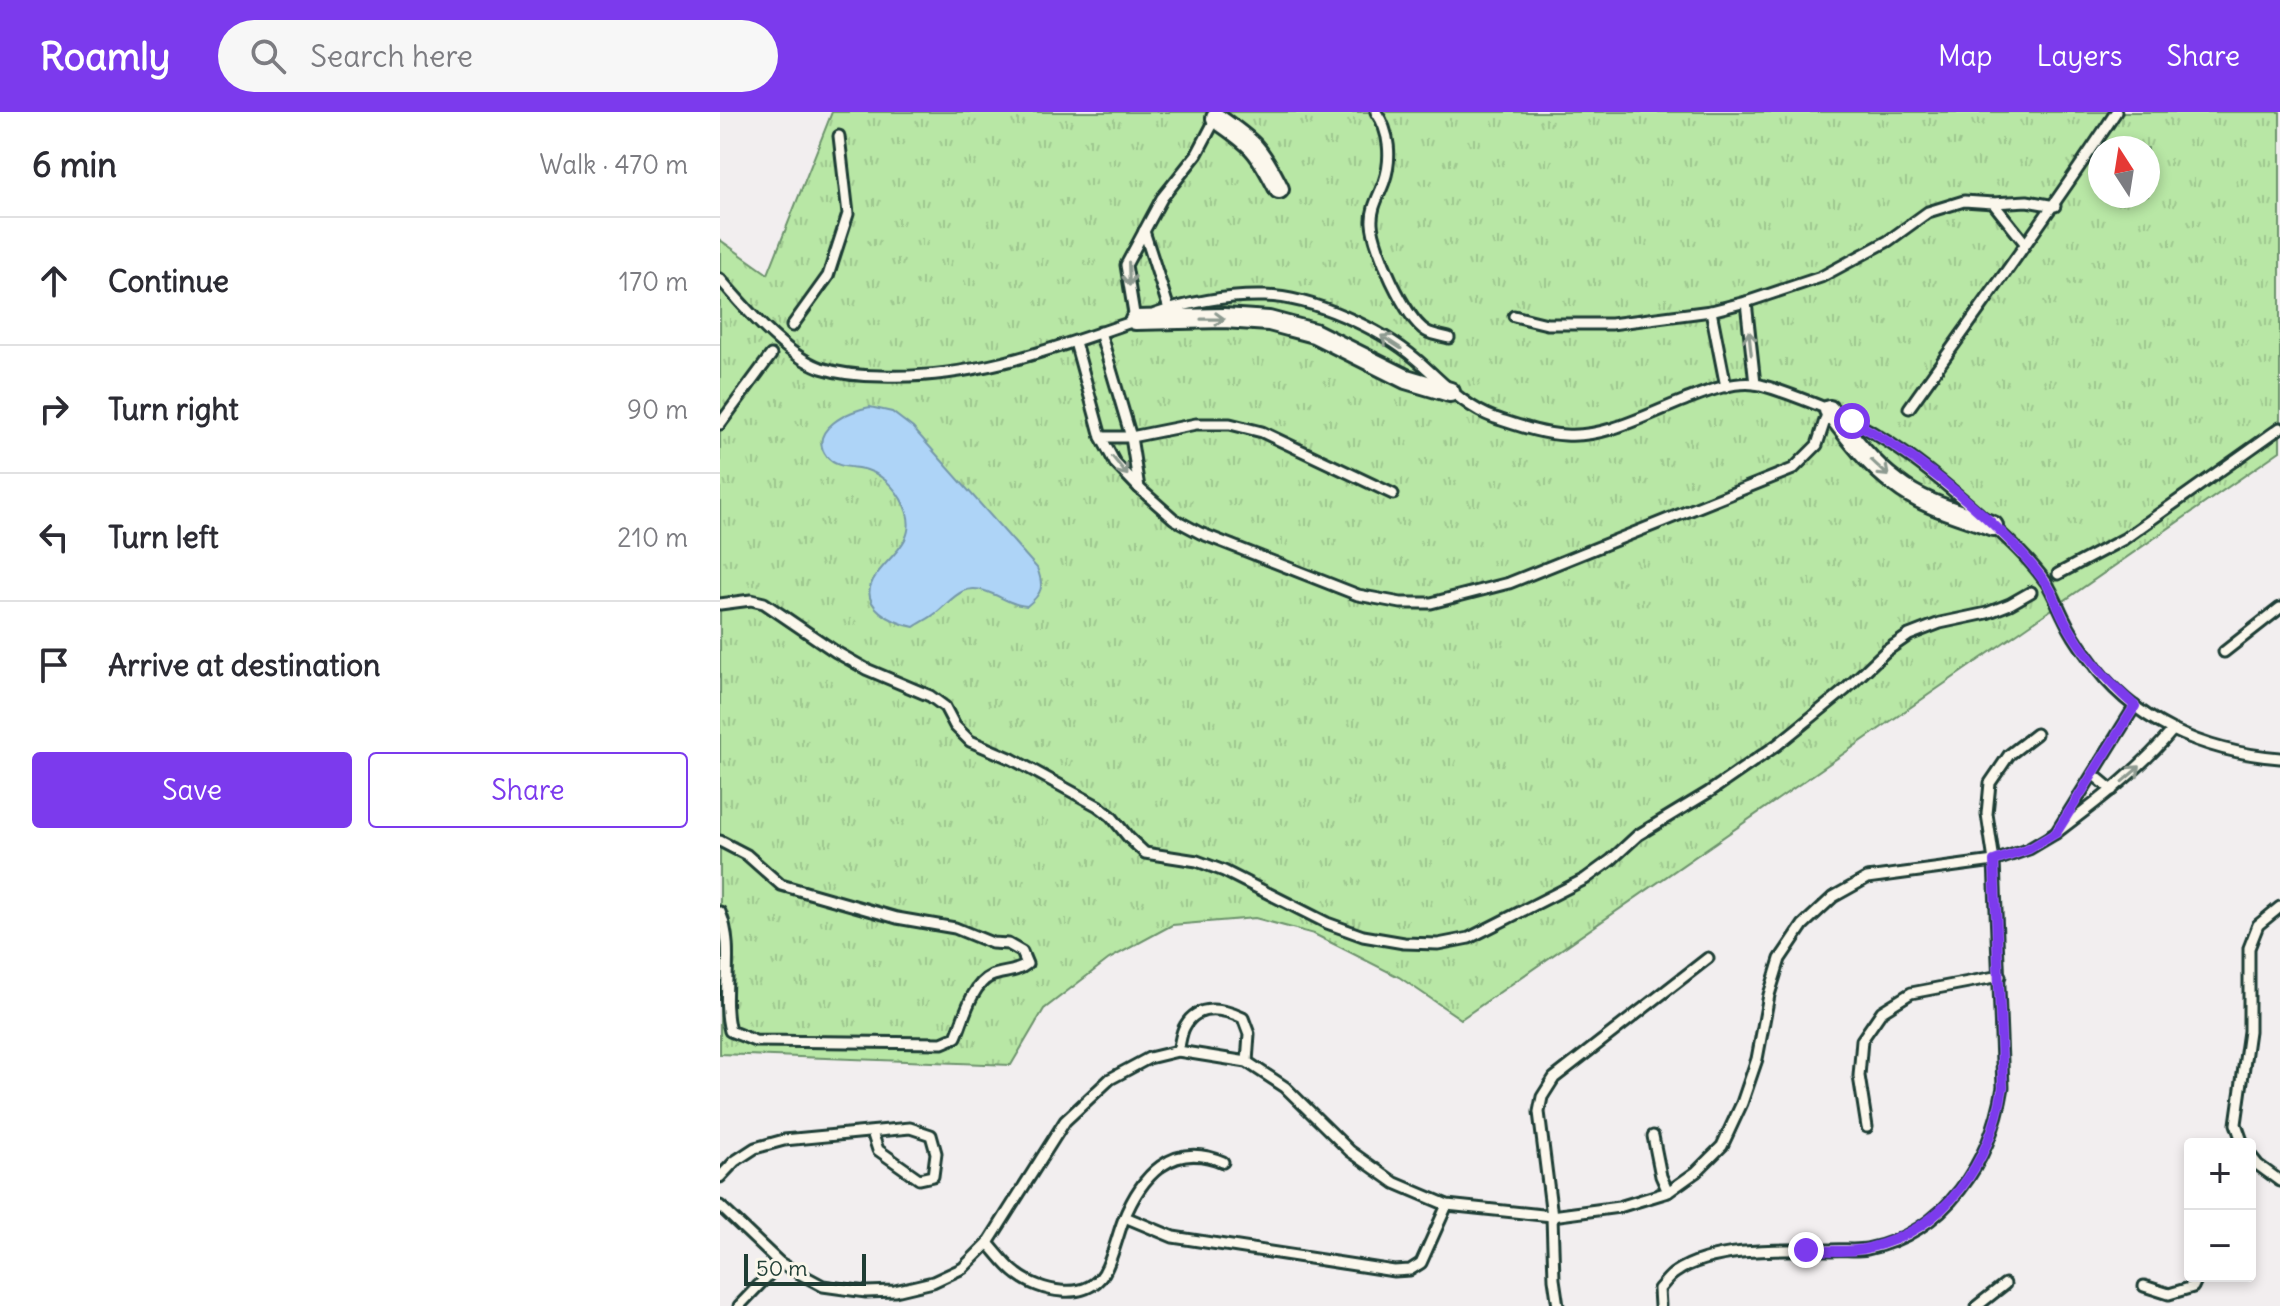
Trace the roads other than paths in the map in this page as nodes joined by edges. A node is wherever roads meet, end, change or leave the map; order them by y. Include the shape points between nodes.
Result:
1 (1376, 112) edge
2 (2116, 112) edge
3 (1216, 115) edge
4 (839, 136) dead end
5 (1279, 189) dead end
6 (1993, 203) junction
7 (2055, 206) junction
8 (1144, 231) junction
9 (2025, 243) junction
10 (720, 279) edge
11 (1746, 302) junction
12 (1169, 309) junction
13 (1711, 311) junction
14 (1514, 316) dead end
15 (1135, 320) junction
16 (792, 326) dead end
17 (1100, 332) junction
18 (1449, 338) dead end
19 (1075, 342) junction
20 (771, 355) dead end
21 (1755, 384) junction
22 (1726, 387) junction
23 (1450, 392) junction
24 (1909, 408) dead end
25 (1829, 410) junction
26 (720, 424) edge
27 (2280, 428) edge
28 (1101, 437) junction
29 (1131, 437) junction
30 (1139, 488) junction
31 (1393, 494) dead end
32 (1993, 526) junction
33 (2058, 574) dead end
34 (2031, 592) dead end
35 (720, 604) edge
36 (2280, 608) edge
37 (2224, 652) dead end
38 (2135, 706) junction
39 (2172, 731) junction
40 (2036, 734) dead end
41 (2280, 758) edge
42 (2094, 775) junction
43 (2112, 790) junction
44 (2056, 833) junction
45 (720, 842) edge
46 (1994, 861) junction
47 (2280, 907) edge
48 (720, 912) edge
49 (1708, 958) dead end
50 (2000, 976) junction
51 (1178, 1051) junction
52 (1247, 1062) junction
53 (1867, 1127) dead end
54 (872, 1132) junction
55 (1653, 1136) dead end
56 (2241, 1138) edge
57 (1223, 1162) dead end
58 (2256, 1170) edge
59 (720, 1177) edge
60 (2280, 1181) edge
61 (1668, 1192) junction
62 (1447, 1205) junction
63 (720, 1206) edge
64 (1552, 1216) junction
65 (1125, 1217) junction
66 (988, 1243) junction
67 (780, 1263) junction
68 (2195, 1282) edge
69 (2005, 1284) dead end
70 (2144, 1286) dead end
71 (739, 1306) edge
72 (1558, 1306) edge
73 (1660, 1306) edge
74 (1977, 1306) edge

1 - 18 lane via 1390,151 1373,208 1378,248 1409,313 1426,332
2 - 7 lane
3 - 5 street via 1260,153
3 - 8 lane via 1197,154
4 - 16 lane via 848,214 828,276
6 - 7 lane
6 - 9 lane
6 - 11 lane via 1964,201 1928,212 1888,241 1821,277
7 - 9 lane
8 - 12 lane
8 -> 15 lane via 1126,265
9 - 24 lane
10 - 19 lane via 767,330 801,356 818,367 854,375 911,378 969,371
11 - 13 lane
21 -> 11 lane
12 - 15 lane
23 -> 12 lane via 1414,357 1372,330 1315,306 1267,296
13 - 14 lane via 1611,324 1547,324
13 - 22 lane
15 - 17 lane
15 -> 23 street via 1269,321 1314,333 1406,379
17 - 19 lane
17 - 29 lane
19 - 28 lane
20 - 26 lane
21 - 22 lane
21 - 25 lane
22 - 23 lane via 1594,433 1566,435 1490,416
25 - 30 lane via 1817,445 1793,469 1509,583 1431,603 1401,603 1344,590 1200,533 1174,519
25 - 32 lane via 1936,474
25 -> 32 street via 1863,453 1898,485
27 - 33 lane via 2124,539
28 - 29 lane
28 -> 30 lane via 1115,463
29 - 30 lane
29 - 31 lane via 1196,424 1230,424 1262,432
32 - 38 lane via 2047,584 2090,660
34 - 35 lane via 1987,613 1909,635 1777,745 1638,835 1585,879 1469,938 1438,944 1363,936 1197,861 1145,853 1098,806 970,741 930,696 866,669 764,603
36 - 37 lane
38 - 39 lane
38 - 42 lane
39 - 41 lane via 2206,745
43 -> 39 lane
40 - 46 lane via 2009,755 1990,783 1987,814
42 - 43 lane
42 - 44 lane
43 - 44 lane
44 - 46 lane
45 - 48 lane via 747,855 781,885 1008,944 1022,952 1027,964 988,977 951,1041 755,1041 730,1031 726,1022 726,942
46 - 50 lane
46 - 61 lane via 1867,878 1833,897 1803,925 1780,959 1757,1059 1722,1146
47 - 56 lane via 2258,925 2249,948 2249,1031 2236,1124
49 - 64 lane via 1554,1078 1542,1097 1539,1112
50 - 53 lane via 1911,993 1882,1011 1862,1040 1859,1076
50 - 73 lane via 2003,1087 1998,1115 1966,1185 1940,1212 1908,1234 1866,1249 1776,1250 1706,1259 1675,1272 1659,1289
51 - 52 lane
51 - 52 lane via 1185,1025 1200,1012 1223,1009 1243,1018 1249,1034
51 - 66 lane via 1149,1058 1110,1079 1065,1121
52 - 62 lane via 1285,1087 1350,1151 1395,1183
54 - 54 lane via 910,1128 931,1135 936,1153 933,1176 919,1179 878,1150
54 - 59 lane via 755,1148
55 - 61 lane
57 - 65 lane via 1206,1154 1184,1154 1164,1162 1144,1182
58 - 60 lane
61 - 64 lane via 1619,1207
62 - 64 lane
62 - 65 lane via 1421,1263 1394,1271 1173,1237
63 - 67 lane
64 - 72 lane
65 - 66 lane via 1105,1272 1093,1286 1071,1292 1044,1288 1018,1275
66 - 67 lane via 963,1268 895,1291 823,1286
67 - 71 lane
68 - 70 lane via 2169,1294
69 - 74 lane

